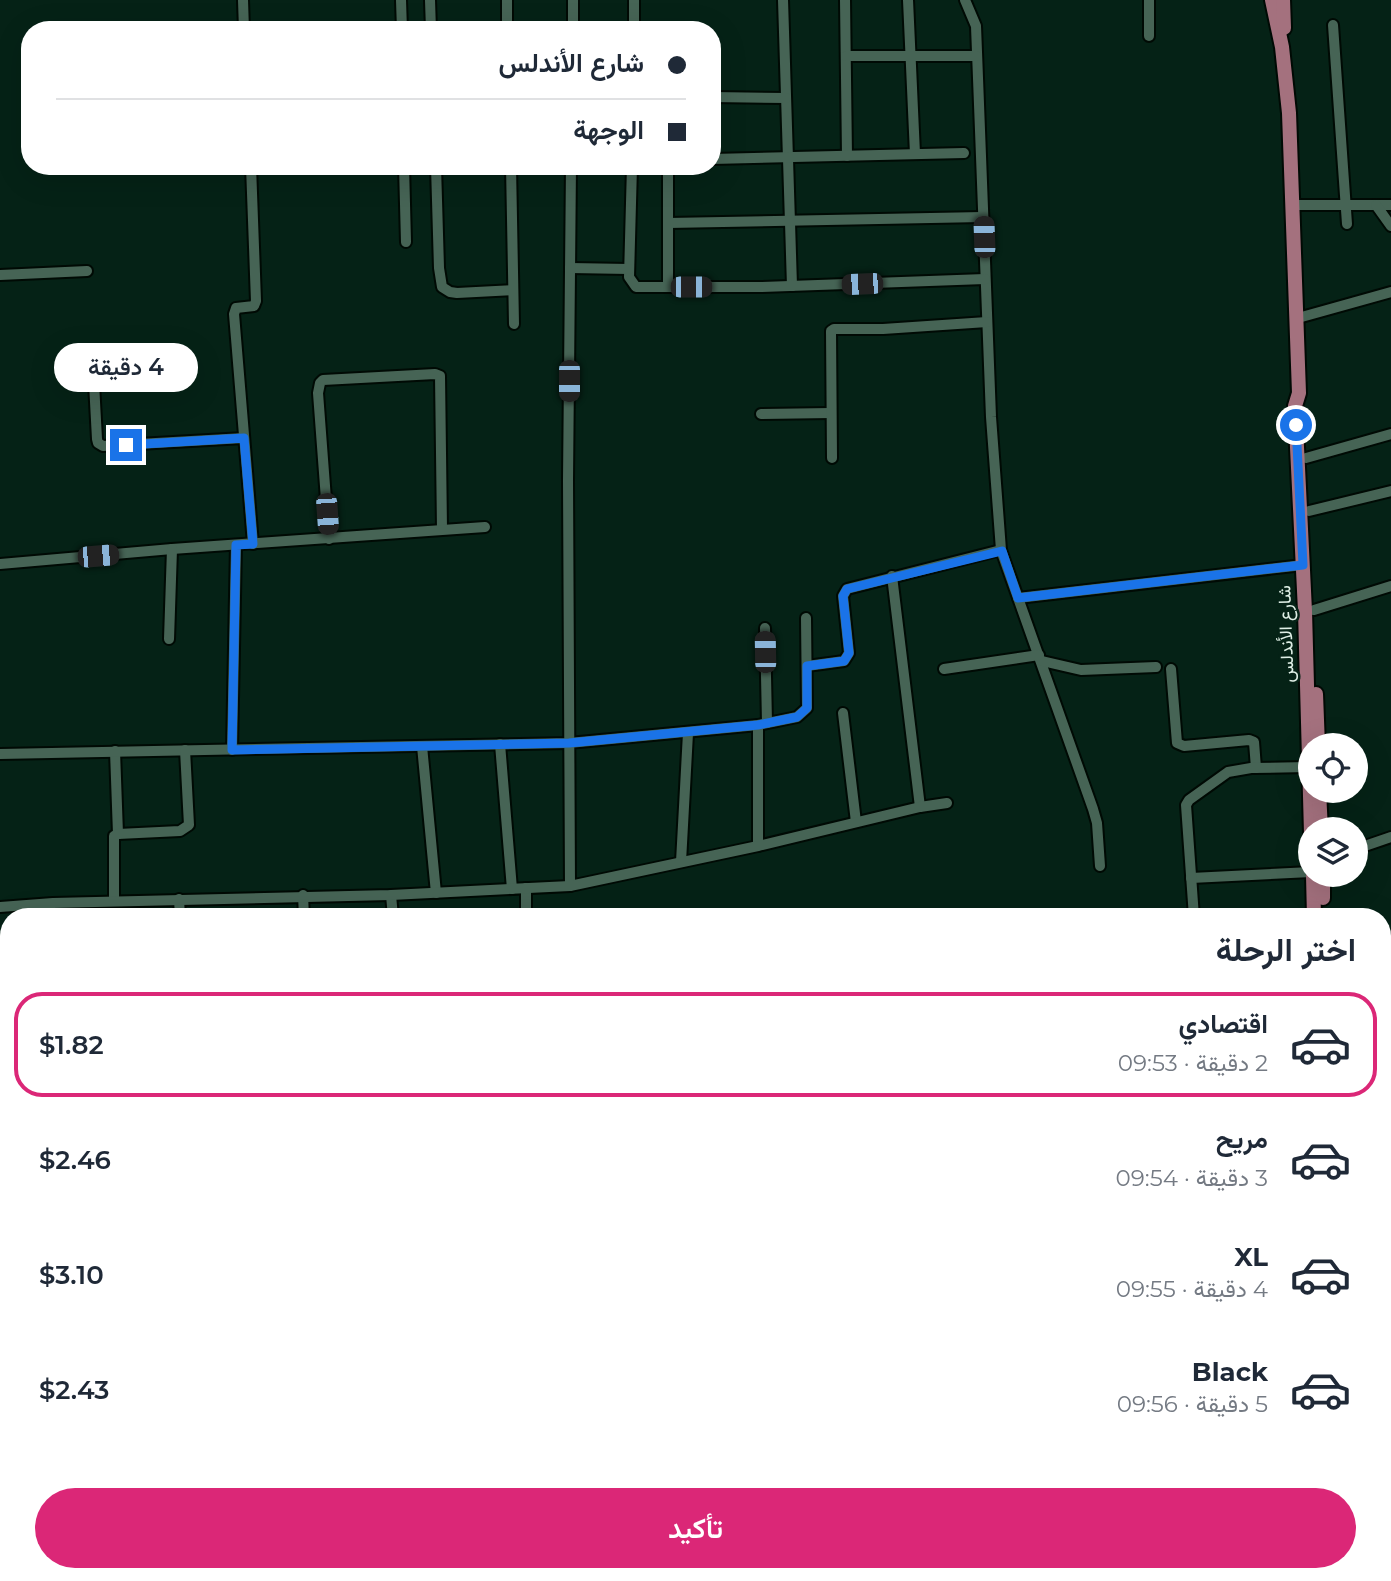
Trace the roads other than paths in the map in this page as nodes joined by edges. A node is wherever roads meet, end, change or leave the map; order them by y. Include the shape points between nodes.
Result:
1 (243, 0) edge
2 (401, 0) edge
3 (430, 0) edge
4 (507, 0) edge
5 (573, 0) edge
6 (634, 0) edge
7 (783, 0) edge
8 (845, 0) edge
9 (908, 0) edge
10 (965, 0) edge
11 (1149, 0) edge
12 (1272, 0) edge
13 (1283, 0) edge
14 (244, 21) edge
15 (401, 21) edge
16 (431, 21) edge
17 (508, 21) edge
18 (573, 21) edge
19 (634, 21) edge
20 (1333, 25) dead end
21 (1149, 36) dead end
22 (1282, 47) junction
23 (846, 56) junction
24 (911, 56) junction
25 (977, 56) junction
26 (721, 97) edge
27 (786, 97) junction
28 (964, 153) dead end
29 (915, 154) junction
30 (847, 156) junction
31 (788, 157) junction
32 (721, 159) edge
33 (251, 175) edge
34 (404, 175) edge
35 (436, 175) edge
36 (510, 175) edge
37 (571, 175) edge
38 (632, 175) edge
39 (668, 175) edge
40 (1294, 205) junction
41 (1345, 205) junction
42 (1376, 205) junction
43 (1391, 205) edge
44 (983, 217) junction
45 (790, 222) junction
46 (668, 223) junction
47 (1347, 224) dead end
48 (1391, 226) edge
49 (406, 242) dead end
50 (570, 268) junction
51 (629, 269) junction
52 (86, 271) dead end
53 (0, 275) edge
54 (985, 279) junction
55 (792, 286) junction
56 (668, 287) junction
57 (513, 290) junction
58 (1391, 292) edge
59 (1298, 318) junction
60 (987, 322) junction
61 (514, 324) dead end
62 (94, 383) dead end
63 (1299, 393) junction
64 (831, 412) junction
65 (761, 414) dead end
66 (1391, 434) edge
67 (244, 438) junction
68 (832, 458) dead end
69 (1306, 458) junction
70 (1391, 491) edge
71 (1309, 511) junction
72 (485, 527) dead end
73 (442, 529) junction
74 (329, 539) junction
75 (253, 544) junction
76 (236, 545) junction
77 (172, 549) junction
78 (1002, 551) junction
79 (0, 564) edge
80 (1303, 565) junction
81 (892, 576) junction
82 (1391, 586) edge
83 (1018, 598) junction
84 (1314, 610) junction
85 (806, 618) dead end
86 (765, 628) dead end
87 (169, 639) dead end
88 (1040, 658) junction
89 (807, 666) junction
90 (1156, 667) dead end
91 (944, 669) dead end
92 (1171, 669) dead end
93 (842, 713) dead end
94 (762, 724) junction
95 (688, 733) junction
96 (1307, 733) edge
97 (1318, 733) edge
98 (569, 743) junction
99 (500, 744) junction
100 (422, 746) junction
101 (185, 750) junction
102 (232, 750) junction
103 (116, 751) junction
104 (0, 754) edge
105 (1298, 767) edge
106 (1256, 768) junction
107 (947, 803) dead end
108 (920, 807) junction
109 (856, 822) junction
110 (118, 834) junction
111 (1391, 837) edge
112 (1368, 845) edge
113 (758, 846) junction
114 (681, 862) junction
115 (1100, 866) dead end
116 (1298, 874) edge
117 (1191, 878) junction
118 (570, 886) junction
119 (1313, 887) edge
120 (1323, 887) edge
121 (526, 888) junction
122 (512, 889) junction
123 (436, 893) junction
124 (303, 895) junction
125 (391, 895) junction
126 (179, 900) junction
127 (114, 901) junction
128 (53, 903) junction
129 (0, 907) edge
130 (53, 908) edge
131 (179, 908) edge
132 (304, 908) edge
133 (392, 908) edge
134 (526, 908) edge
135 (1193, 908) edge
136 (1314, 908) edge
137 (1324, 908) edge

1 - 14 street
2 - 15 street
3 - 16 street
4 - 17 street
5 - 18 street
6 - 19 street
7 - 27 street
8 - 23 street
9 - 24 street
10 - 25 street via 976,26
11 - 21 street
12 - 22 main road, شارع الأندلس
13 - 22 main road, شارع الأندلس
20 - 41 street
22 - 40 main road, شارع الأندلس
23 - 24 street
23 - 30 street
24 - 25 street
24 - 29 street
25 - 44 street
26 - 27 street
27 - 31 street
28 - 29 street
29 - 30 street
30 - 31 street
31 - 32 street
31 - 45 street
33 - 67 street via 256,301 234,314
34 - 49 street
35 - 57 street via 442,287 457,293
36 - 57 street
37 - 50 street
38 - 51 street
39 - 46 street
40 - 41 street
40 - 59 main road, شارع الأندلس
41 - 42 street
41 - 47 street
42 - 43 street
42 - 48 street
44 - 45 street
44 - 54 street
45 - 46 street
45 - 55 street
46 - 56 street
50 - 51 street
50 - 98 street
51 - 56 street via 636,287
52 - 53 street
54 - 55 street
54 - 60 street
55 - 56 street
57 - 61 street
58 - 59 street
59 - 63 main road, شارع الأندلس
60 - 64 street via 834,329 829,334
60 - 78 street
62 - 67 street via 100,445
63 - 69 main road, شارع الأندلس via 1304,405
63 - 80 main road, شارع الأندلس via 1295,406
64 - 65 street
64 - 68 street
66 - 69 street
67 - 75 street
69 - 71 main road, شارع الأندلس
70 - 71 street
71 - 84 main road, شارع الأندلس
72 - 73 street
73 - 74 street
73 - 74 street via 440,376 323,380 318,390
74 - 75 street
75 - 76 street
76 - 77 street
76 - 102 street
77 - 79 street
77 - 87 street
78 - 81 street
78 - 83 street
80 - 83 street
80 - 96 main road, شارع الأندلس
81 - 89 street via 847,589 843,596 847,658
81 - 108 street
82 - 84 street
83 - 88 street
84 - 97 main road, شارع الأندلس
85 - 89 street
86 - 94 street
88 - 90 street via 1081,670
88 - 91 street
88 - 115 street via 1093,809
89 - 94 street via 807,708 797,717
92 - 106 street via 1177,743 1249,740 1254,742
93 - 109 street
94 - 95 street
94 - 113 street
95 - 98 street
95 - 114 street
98 - 99 street
98 - 118 street
99 - 100 street
99 - 122 street
100 - 102 street
100 - 123 street
101 - 102 street
101 - 103 street
101 - 110 street via 190,818 186,828
103 - 104 street
103 - 110 street
105 - 106 street
106 - 117 street via 1228,772 1186,804
107 - 108 street
108 - 109 street
109 - 113 street
110 - 127 street via 113,840
111 - 112 street
113 - 114 street
114 - 118 street
116 - 117 street
117 - 135 street
118 - 121 street
119 - 136 main road
120 - 137 main road
121 - 122 street
121 - 134 street
122 - 123 street
123 - 125 street
124 - 125 street
124 - 126 street
124 - 132 street
125 - 133 street
126 - 127 street
126 - 131 street
127 - 128 street
128 - 129 street
128 - 130 street

